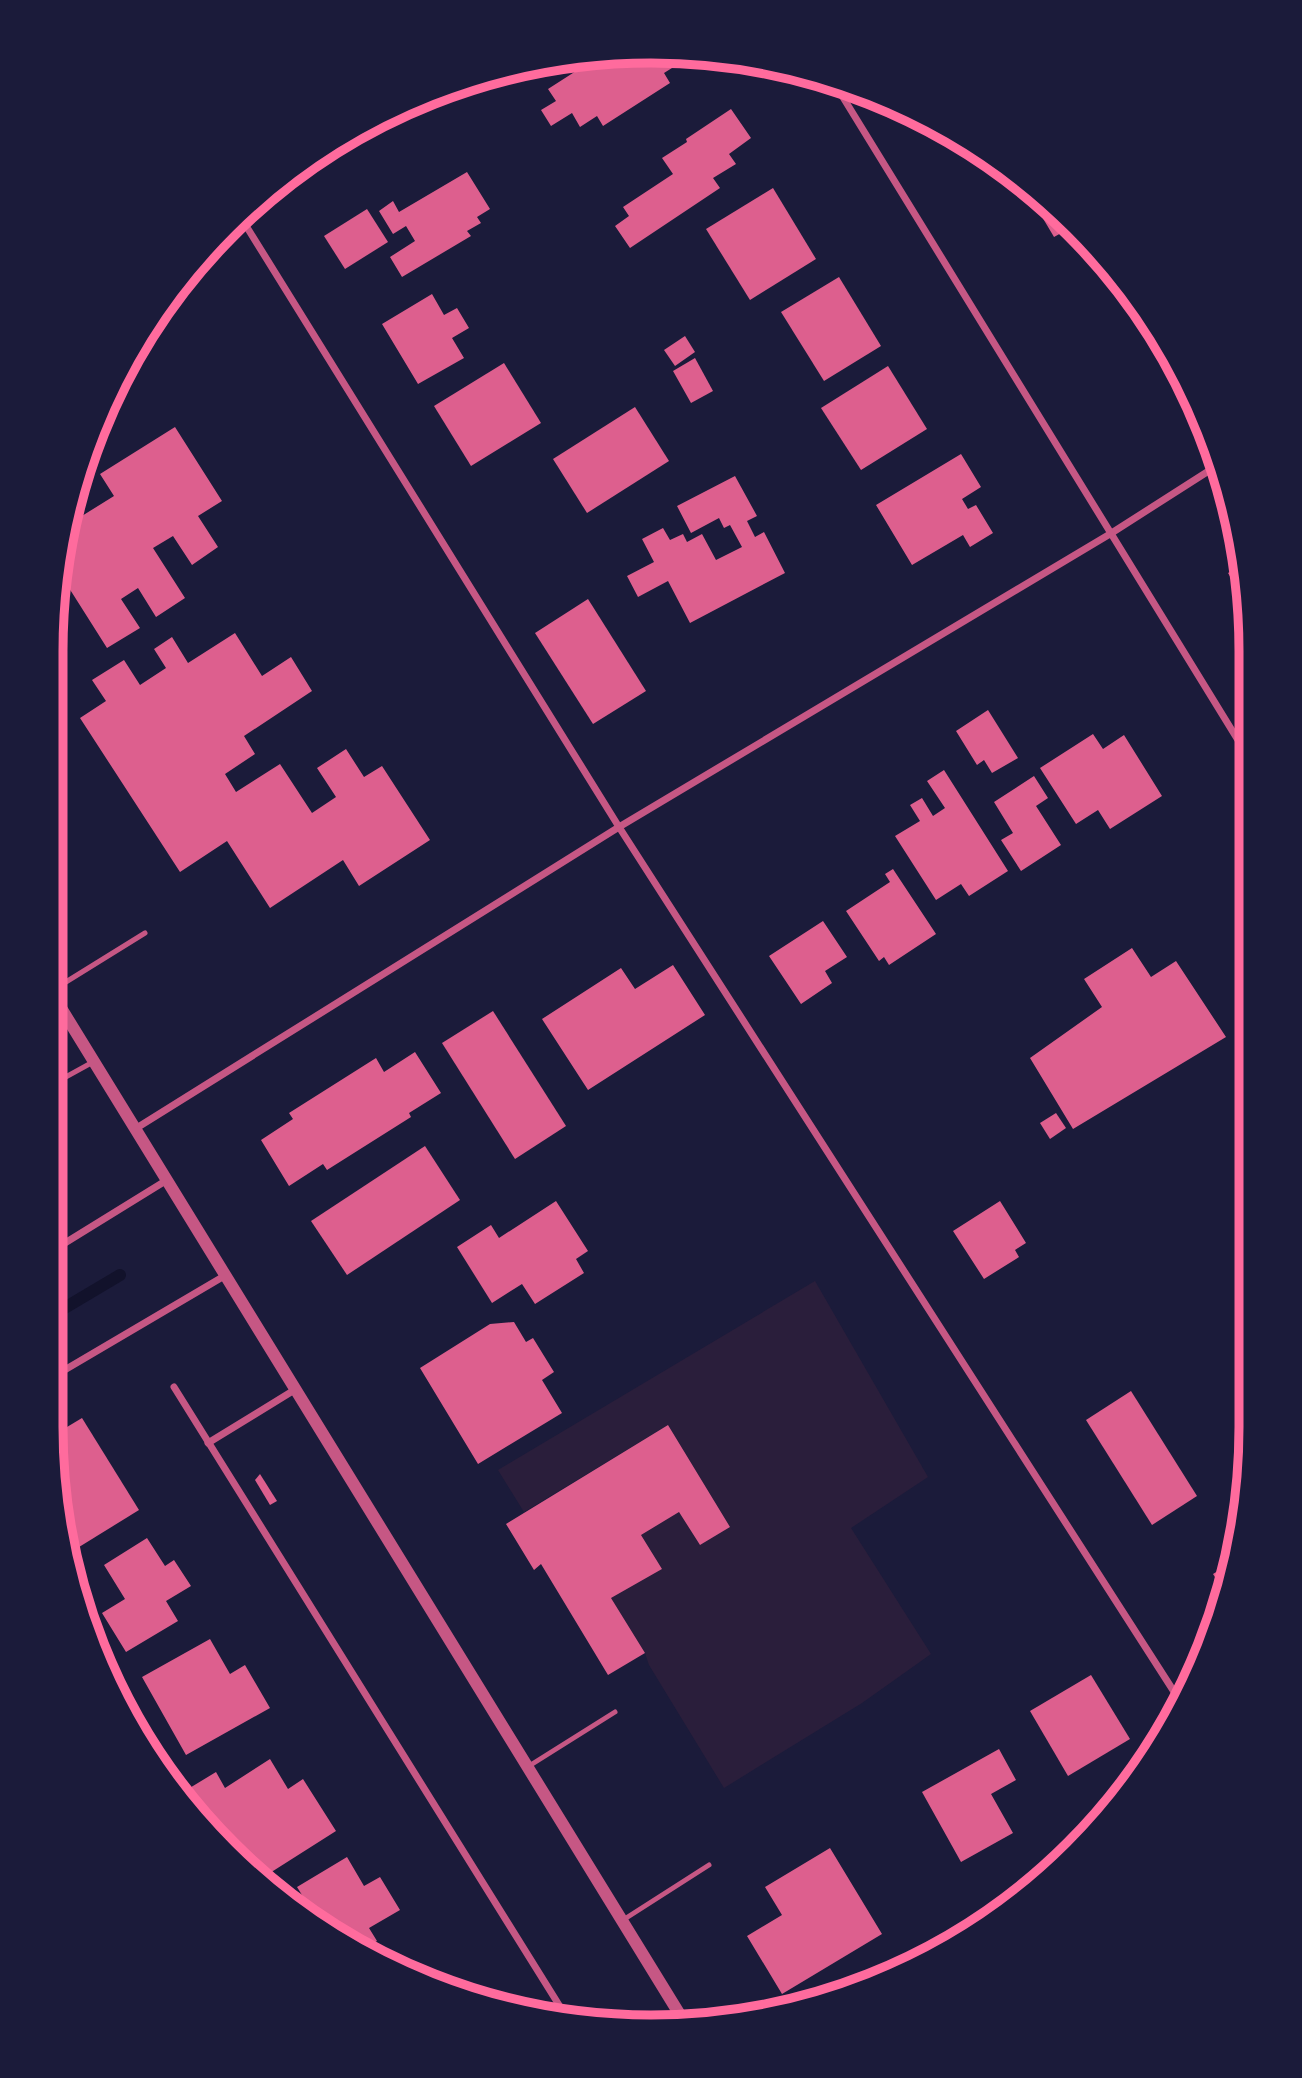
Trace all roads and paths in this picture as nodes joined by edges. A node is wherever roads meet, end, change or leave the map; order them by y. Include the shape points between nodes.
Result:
1 (841, 94) edge
2 (246, 225) edge
3 (1210, 470) edge
4 (1110, 534) junction
5 (1239, 742) edge
6 (619, 827) junction
7 (145, 933) dead end
8 (63, 986) edge
9 (63, 1010) edge
10 (93, 1062) junction
11 (63, 1078) edge
12 (135, 1129) junction
13 (167, 1180) junction
14 (63, 1244) edge
15 (226, 1275) junction
16 (63, 1371) edge
17 (174, 1387) dead end
18 (296, 1389) junction
19 (208, 1443) junction
20 (1175, 1693) edge
21 (615, 1712) dead end
22 (527, 1767) junction
23 (709, 1865) dead end
24 (622, 1921) junction
25 (561, 2008) edge
26 (680, 2014) edge

1 - 4 street
2 - 6 street
3 - 4 street
4 - 5 street
4 - 6 street
6 - 12 street
6 - 20 street
7 - 8 lane
9 - 10 street
10 - 11 lane
10 - 12 street
12 - 13 street
13 - 14 street
13 - 15 street
15 - 16 street
15 - 18 street
17 - 19 street
18 - 19 street
18 - 22 street
19 - 25 street
21 - 22 lane
22 - 24 street
23 - 24 lane
24 - 26 street

